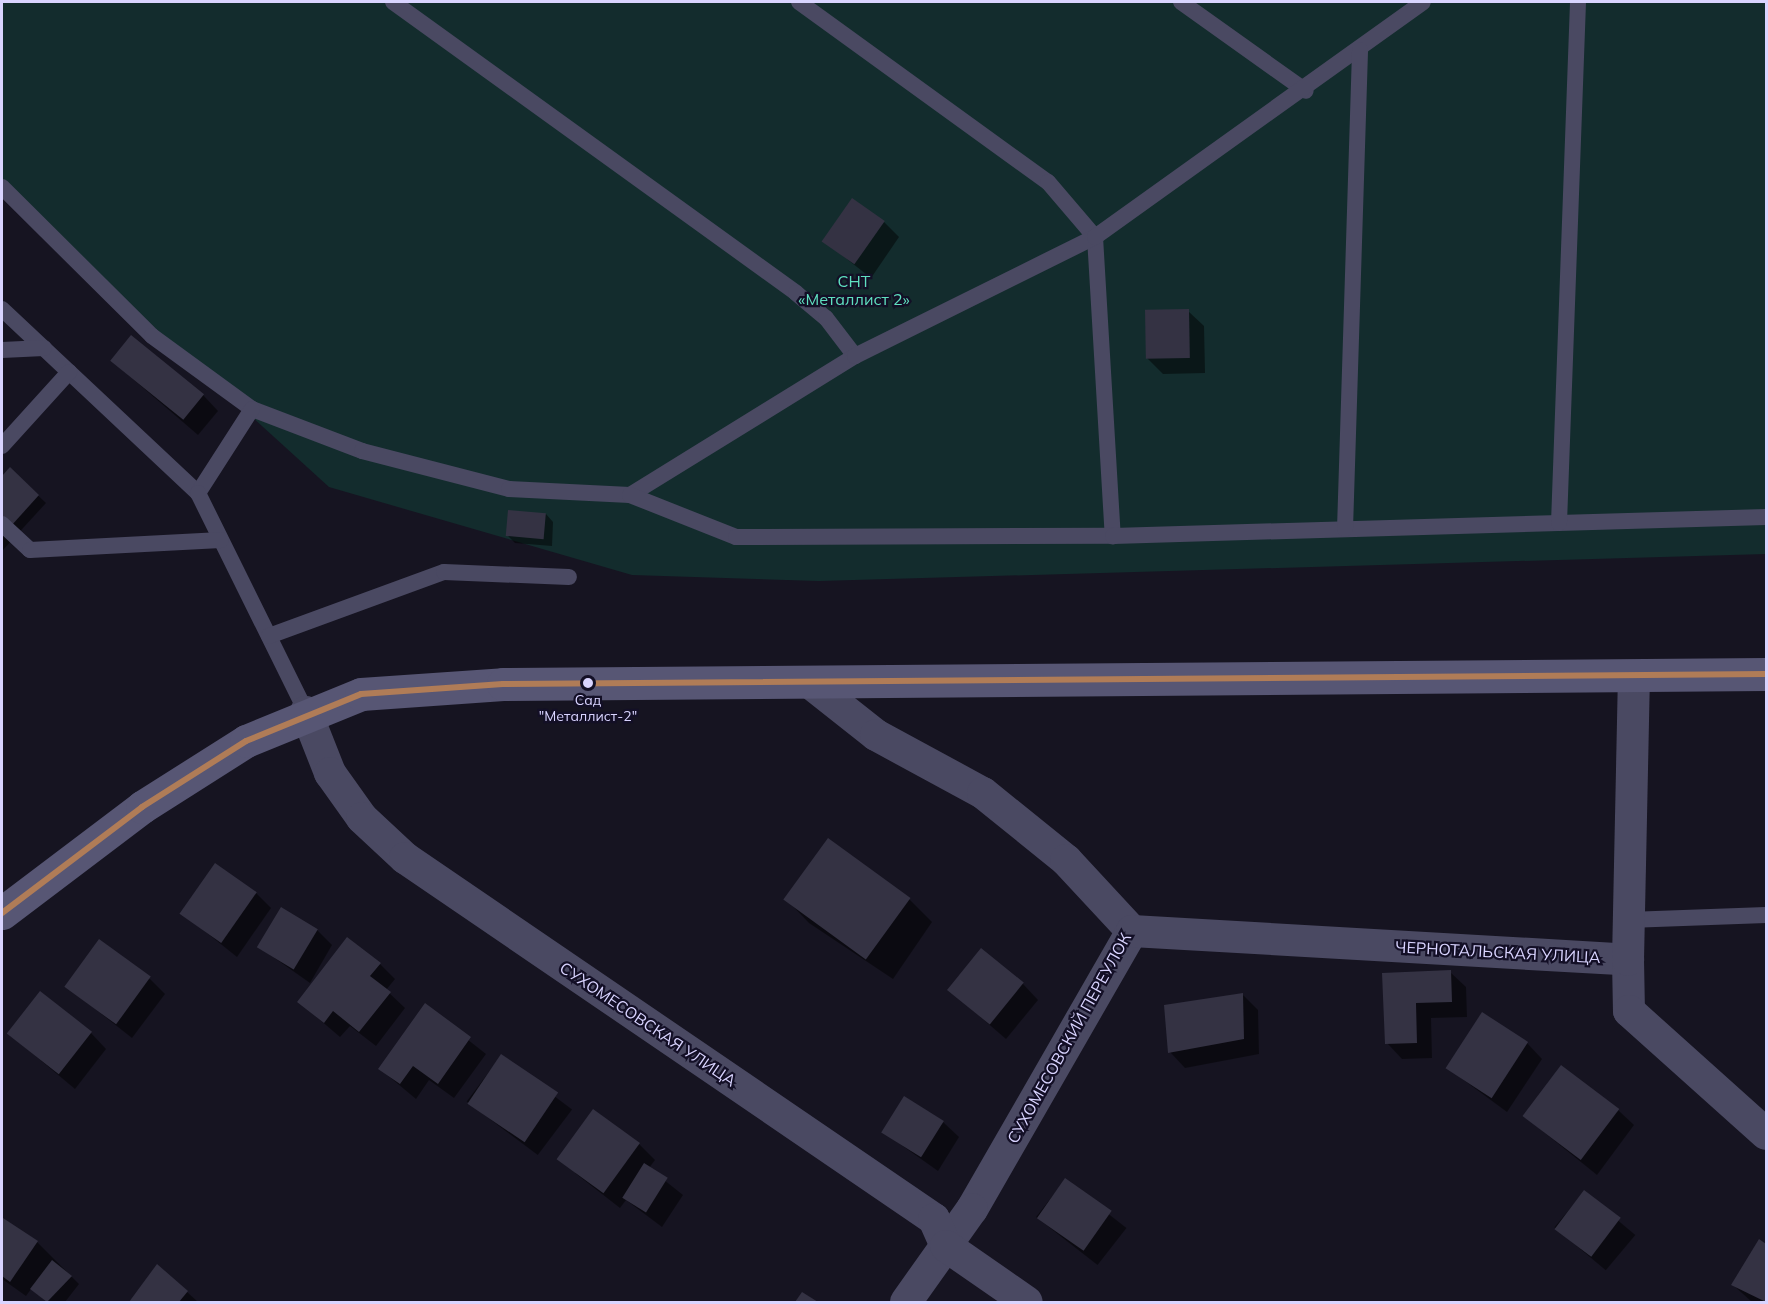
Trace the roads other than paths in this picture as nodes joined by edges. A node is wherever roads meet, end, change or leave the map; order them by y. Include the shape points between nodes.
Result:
1 (393, 2) edge
2 (799, 2) edge
3 (1181, 2) edge
4 (1423, 2) edge
5 (1578, 2) edge
6 (1360, 50) junction
7 (1306, 91) junction
8 (2, 187) edge
9 (1095, 237) junction
10 (2, 309) edge
11 (44, 348) junction
12 (2, 350) edge
13 (855, 356) junction
14 (69, 372) junction
15 (252, 409) junction
16 (2, 446) edge
17 (198, 493) junction
18 (630, 495) junction
19 (1767, 517) edge
20 (1559, 523) junction
21 (2, 524) edge
22 (1345, 529) junction
23 (1113, 536) junction
24 (221, 540) junction
25 (569, 577) dead end
26 (268, 636) junction
27 (1767, 675) edge
28 (1634, 676) junction
29 (814, 686) junction
30 (306, 712) junction
31 (2, 913) edge
32 (1767, 915) edge
33 (1628, 920) junction
34 (1132, 931) junction
35 (1628, 960) junction
36 (1767, 1134) edge
37 (946, 1246) junction
38 (906, 1302) edge
39 (1027, 1302) edge

1 - 13 lane via 796,293 826,318
2 - 9 lane via 1048,182
3 - 7 lane
4 - 6 lane
5 - 20 lane
6 - 7 lane
6 - 22 lane
7 - 9 lane
8 - 15 lane via 152,336
9 - 13 lane
9 - 23 lane
10 - 11 lane
11 - 12 lane
11 - 14 lane
13 - 18 lane
14 - 16 lane
14 - 17 lane
15 - 17 lane
15 - 18 lane via 362,451 509,489
17 - 24 lane
18 - 23 lane via 736,537
19 - 20 lane
20 - 22 lane
21 - 24 lane via 30,550
22 - 23 lane
24 - 26 lane
25 - 26 lane via 444,572
26 - 30 lane
27 - 28 main road
28 - 29 main road
28 - 33 street
29 - 30 main road via 426,686 361,694
29 - 34 street, СУХОМЕСОВСКИЙ ПЕРЕУЛОК via 876,735 983,793 1066,860
30 - 31 main road via 246,741 142,807
30 - 37 street, СУХОМЕСОВСКАЯ УЛИЦА via 330,773 362,818 405,858 934,1219
32 - 33 lane
33 - 35 street
34 - 35 street, ЧЕРНОТАЛЬСКАЯ УЛИЦА
34 - 37 street, СУХОМЕСОВСКИЙ ПЕРЕУЛОК via 1030,1113
35 - 36 street via 1629,1011
37 - 38 street, СУХОМЕСОВСКИЙ ПЕРЕУЛОК
37 - 39 street

